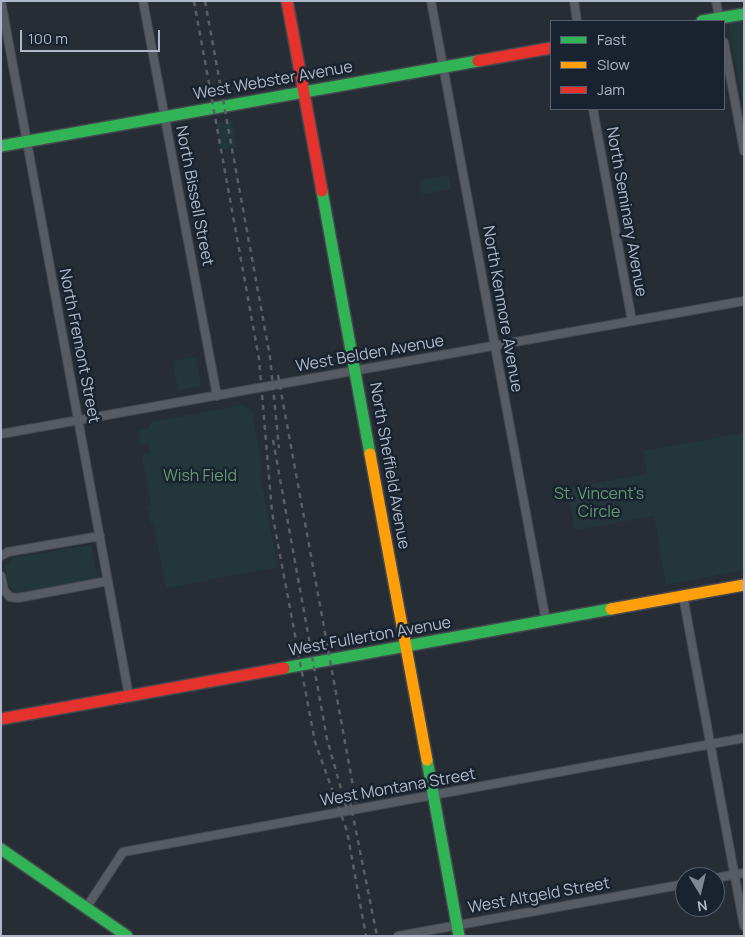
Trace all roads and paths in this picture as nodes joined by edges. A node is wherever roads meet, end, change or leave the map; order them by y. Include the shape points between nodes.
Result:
1 (1, 1) edge
2 (143, 1) edge
3 (287, 1) edge
4 (431, 1) edge
5 (574, 1) edge
6 (716, 1) edge
7 (744, 14) edge
8 (577, 20) edge
9 (720, 20) edge
10 (725, 47) edge
11 (550, 48) edge
12 (443, 67) junction
13 (304, 92) junction
14 (593, 110) edge
15 (165, 117) junction
16 (27, 141) junction
17 (1, 146) edge
18 (744, 151) edge
19 (744, 301) edge
20 (632, 321) junction
21 (495, 346) junction
22 (355, 371) junction
23 (217, 396) junction
24 (79, 420) junction
25 (1, 434) edge
26 (100, 536) junction
27 (1, 556) edge
28 (1, 576) edge
29 (108, 581) junction
30 (744, 585) edge
31 (2, 586) edge
32 (683, 596) junction
33 (546, 622) junction
34 (405, 647) junction
35 (129, 696) junction
36 (1, 719) edge
37 (744, 738) edge
38 (710, 744) junction
39 (433, 795) junction
40 (1, 849) edge
41 (744, 873) edge
42 (734, 875) junction
43 (725, 876) edge
44 (675, 886) edge
45 (86, 908) junction
46 (744, 926) edge
47 (458, 930) edge
48 (127, 936) edge
49 (398, 936) edge

1 - 16 street, North Fremont Street
2 - 15 street, North Bissell Street
3 - 13 street, North Sheffield Avenue
4 - 12 street, North Kenmore Avenue
5 - 8 street
6 - 9 street
7 - 9 street
10 - 18 street
11 - 12 street, West Webster Avenue
12 - 13 street, West Webster Avenue
12 - 21 street, North Kenmore Avenue
13 - 15 street, West Webster Avenue
13 - 22 street, North Sheffield Avenue
14 - 20 street, North Seminary Avenue
15 - 16 street, West Webster Avenue
15 - 23 street, North Bissell Street
16 - 17 street, West Webster Avenue
16 - 24 street, North Fremont Street
19 - 20 street, West Belden Avenue
20 - 21 street, West Belden Avenue
21 - 22 street, West Belden Avenue
21 - 33 street, North Kenmore Avenue
22 - 23 street, West Belden Avenue
22 - 34 street, North Sheffield Avenue
23 - 24 street, West Belden Avenue
24 - 25 street, West Belden Avenue
24 - 26 street, North Fremont Street
26 - 27 street via 8,552
26 - 29 street, North Fremont Street
28 - 31 street
29 - 31 street via 18,598 10,597
29 - 35 street, North Fremont Street
30 - 32 street, West Fullerton Avenue
32 - 33 street, West Fullerton Avenue
32 - 38 street
33 - 34 street, West Fullerton Avenue
34 - 35 street, West Fullerton Avenue
34 - 39 street, North Sheffield Avenue
35 - 36 street, West Fullerton Avenue
37 - 38 street, West Montana Street
38 - 39 street, West Montana Street
38 - 42 street
39 - 45 street, West Montana Street via 124,852
39 - 47 street, North Sheffield Avenue
40 - 45 street
41 - 42 street
42 - 43 street
42 - 46 street
44 - 47 street, West Altgeld Street
45 - 48 street
47 - 49 street, West Altgeld Street

